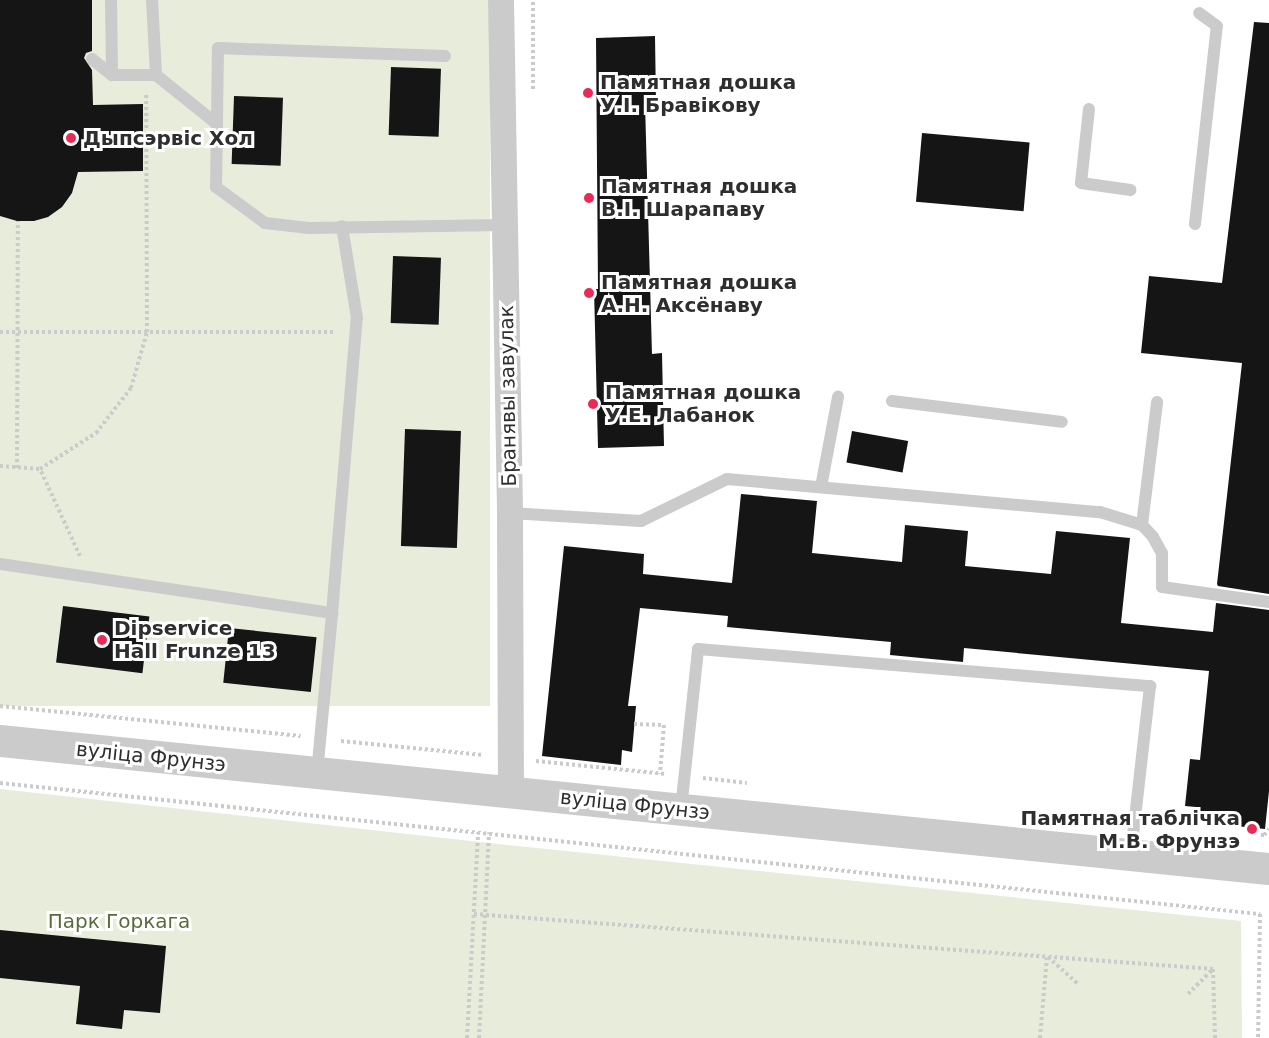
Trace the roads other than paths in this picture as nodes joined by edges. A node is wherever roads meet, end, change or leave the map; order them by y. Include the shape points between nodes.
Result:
1 (111, 0) edge
2 (152, 0) edge
3 (501, 0) edge
4 (1199, 12) dead end
5 (445, 56) dead end
6 (92, 59) dead end
7 (112, 75) junction
8 (151, 75) junction
9 (1089, 109) dead end
10 (217, 124) junction
11 (1131, 190) dead end
12 (1195, 224) dead end
13 (505, 225) junction
14 (342, 226) junction
15 (838, 397) dead end
16 (892, 401) dead end
17 (1157, 402) dead end
18 (1062, 422) dead end
19 (821, 487) junction
20 (510, 513) junction
21 (1142, 525) junction
22 (0, 564) edge
23 (1269, 602) edge
24 (332, 613) junction
25 (0, 741) edge
26 (317, 773) junction
27 (511, 793) junction
28 (681, 810) junction
29 (1131, 855) junction
30 (1269, 870) edge

1 - 7 lane
2 - 8 lane
3 - 13 street, Бранявы завулак
4 - 12 lane via 1217,26
5 - 10 lane via 218,48
6 - 7 lane
7 - 8 lane
8 - 10 lane
9 - 11 lane via 1081,183
10 - 14 lane via 216,187 264,223 309,228
13 - 14 lane
13 - 20 street, Бранявы завулак
14 - 24 lane via 357,318
15 - 19 lane
16 - 18 lane
17 - 21 lane
19 - 20 lane via 727,479 641,521
19 - 21 lane via 1100,512
20 - 27 street, Бранявы завулак
21 - 23 lane via 1162,553 1162,587
22 - 24 lane
24 - 26 lane
25 - 26 street, вуліца Фрунзэ
26 - 27 street, вуліца Фрунзэ
27 - 28 street, вуліца Фрунзэ
28 - 29 street, вуліца Фрунзэ
28 - 29 lane via 698,649 1150,686
29 - 30 street, вуліца Фрунзэ

